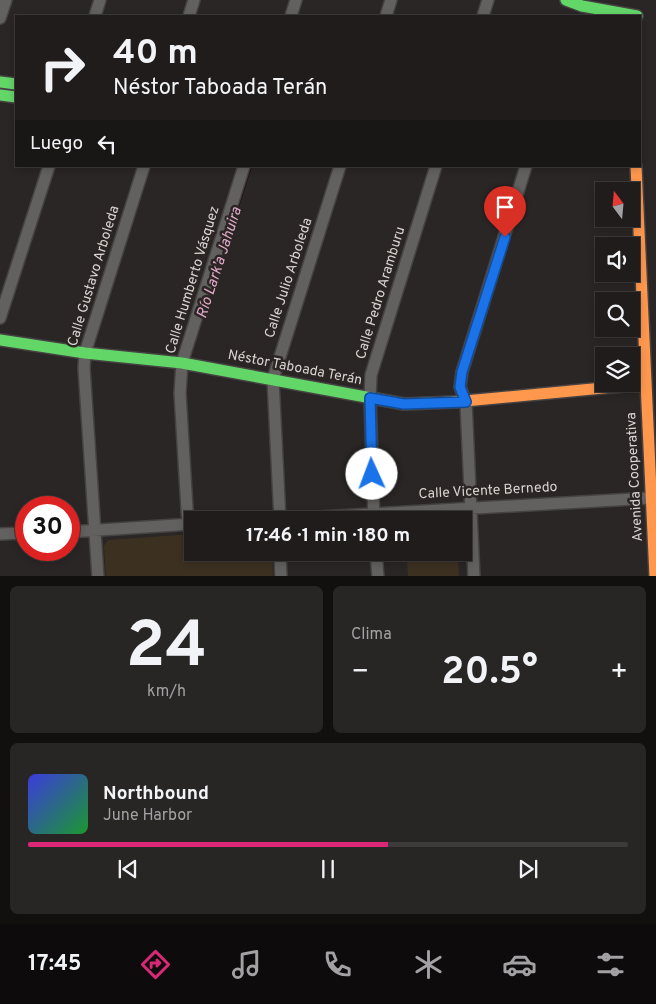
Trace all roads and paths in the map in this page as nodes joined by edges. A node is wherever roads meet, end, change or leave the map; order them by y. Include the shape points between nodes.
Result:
1 (6, 0) edge
2 (100, 0) edge
3 (194, 0) edge
4 (296, 0) edge
5 (391, 0) edge
6 (488, 0) edge
7 (566, 0) edge
8 (638, 0) edge
9 (580, 11) edge
10 (95, 15) edge
11 (189, 15) edge
12 (290, 15) edge
13 (386, 15) edge
14 (483, 15) edge
15 (626, 15) edge
16 (637, 15) edge
17 (0, 18) edge
18 (0, 82) edge
19 (15, 84) edge
20 (0, 95) edge
21 (15, 98) edge
22 (49, 167) edge
23 (144, 167) edge
24 (244, 167) edge
25 (340, 167) edge
26 (436, 167) edge
27 (526, 167) edge
28 (636, 167) edge
29 (0, 318) edge
30 (0, 340) edge
31 (85, 353) junction
32 (182, 363) junction
33 (273, 379) junction
34 (645, 384) junction
35 (370, 398) junction
36 (466, 402) junction
37 (650, 498) junction
38 (470, 507) junction
39 (189, 511) edge
40 (276, 511) edge
41 (374, 511) edge
42 (427, 511) edge
43 (184, 525) edge
44 (96, 531) junction
45 (80, 532) edge
46 (15, 533) edge
47 (0, 534) edge
48 (280, 561) edge
49 (377, 561) edge
50 (98, 576) edge
51 (281, 576) edge
52 (378, 576) edge
53 (474, 576) edge
54 (655, 576) edge

1 - 17 street
2 - 10 street
3 - 11 street
4 - 12 street
5 - 13 street
6 - 14 street
7 - 9 street
8 - 16 street
9 - 15 street
18 - 19 street
20 - 21 street
22 - 29 street
23 - 31 street, Calle Gustavo Arboleda
24 - 32 street, Calle Humberto Vásquez
25 - 33 street, Calle Julio Arboleda
26 - 35 street, Calle Pedro Aramburu via 371,375
27 - 36 street via 462,372 460,387
28 - 34 street, Avenida Cooperativa
30 - 31 street, Néstor Taboada Terán
31 - 32 street, Néstor Taboada Terán
31 - 44 street, Calle Gustavo Arboleda
32 - 33 street, Néstor Taboada Terán
32 - 39 street, Calle Humberto Vásquez via 180,393
33 - 35 street, Néstor Taboada Terán
33 - 40 street, Calle Julio Arboleda
34 - 36 street, Néstor Taboada Terán
34 - 37 street, Avenida Cooperativa
35 - 36 street, Néstor Taboada Terán via 404,404
35 - 41 street, Calle Pedro Aramburu
36 - 38 street
37 - 38 street, Calle Vicente Bernedo
37 - 54 street, Avenida Cooperativa
38 - 42 street, Calle Vicente Bernedo
38 - 53 street
43 - 44 street
44 - 45 street
44 - 50 street, Calle Gustavo Arboleda
46 - 47 street
48 - 51 street
49 - 52 street

